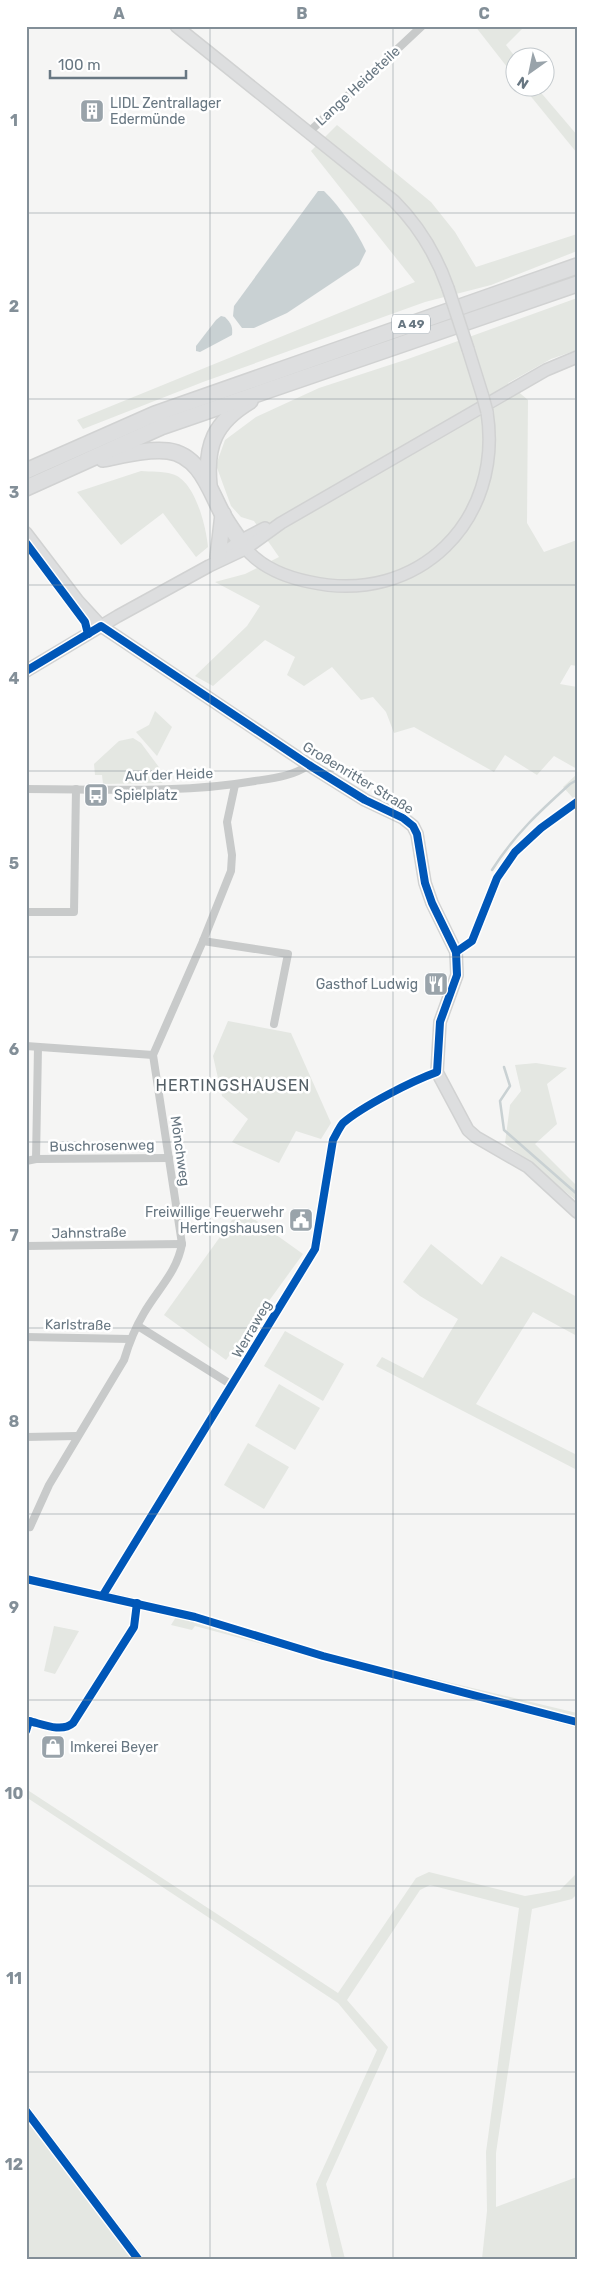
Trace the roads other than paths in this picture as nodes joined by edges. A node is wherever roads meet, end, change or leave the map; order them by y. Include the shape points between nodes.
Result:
1 (176, 26) edge
2 (422, 26) edge
3 (309, 132) junction
4 (577, 262) edge
5 (577, 266) edge
6 (538, 280) junction
7 (577, 284) edge
8 (577, 357) edge
9 (272, 388) junction
10 (72, 466) junction
11 (26, 471) edge
12 (209, 485) junction
13 (26, 488) edge
14 (223, 514) junction
15 (26, 533) edge
16 (242, 545) junction
17 (214, 561) junction
18 (101, 626) junction
19 (26, 671) edge
20 (310, 765) junction
21 (235, 785) junction
22 (26, 789) edge
23 (76, 789) junction
24 (577, 802) edge
25 (26, 912) edge
26 (204, 941) junction
27 (456, 952) junction
28 (274, 1024) dead end
29 (26, 1046) edge
30 (38, 1047) junction
31 (153, 1055) junction
32 (437, 1072) junction
33 (169, 1158) junction
34 (36, 1159) junction
35 (26, 1161) edge
36 (577, 1212) edge
37 (182, 1244) junction
38 (26, 1246) edge
39 (138, 1326) junction
40 (26, 1337) edge
41 (130, 1339) junction
42 (232, 1385) junction
43 (77, 1436) junction
44 (26, 1437) edge
45 (30, 1527) dead end
46 (137, 1603) junction
47 (195, 1618) dead end
48 (26, 1721) edge

1 - 3 street, Lange Heideteile
2 - 3 street, Lange Heideteile
3 - 16 street, bridge via 384,192 404,211 430,246 448,288 483,397 490,437 488,462 478,500 452,541 414,570 377,584 326,585 283,574
4 - 6 highway
5 - 6 highway, A 49
6 - 11 highway, A 49 via 164,411
7 - 9 highway, A 49
8 - 16 street via 546,370
9 - 10 highway, A 49 via 161,428
9 - 12 highway via 237,410 216,433 208,457
10 - 12 highway via 148,451 170,451 192,462
10 - 13 highway, A 49
12 - 14 highway
14 - 16 highway
14 - 17 highway
15 - 18 street, Großenritter Straße
16 - 17 street
17 - 18 street
18 - 19 street
18 - 20 street, Großenritter Straße
20 - 21 street, Auf der Heide via 284,777
20 - 27 street, Großenritter Straße via 413,826 425,884
21 - 23 street, Auf der Heide
21 - 26 street via 227,822 231,871
22 - 23 street, Auf der Heide
23 - 25 street via 74,912
24 - 27 street via 515,852 497,878 472,941
26 - 28 street via 288,954
26 - 31 street
27 - 32 street, Großenritter Straße via 457,975 440,1022
29 - 30 street
30 - 31 street
30 - 34 street, Buschrosenweg
31 - 33 street, Mönchweg
32 - 36 street via 468,1130 528,1167
32 - 42 street, Werraweg via 405,1086 342,1124 333,1140 315,1249
33 - 34 street, Buschrosenweg
33 - 37 street, Mönchweg
34 - 35 street, Buschrosenweg
37 - 38 street, Jahnstraße
37 - 39 street, Mönchweg via 179,1260
39 - 41 street, Mönchweg
39 - 42 street
40 - 41 street, Karlstraße
41 - 43 street, Mönchweg via 124,1360
42 - 46 street, Werraweg via 103,1595
43 - 44 street
43 - 45 street, Mönchweg
46 - 47 street, Werraweg
46 - 48 street via 134,1627 73,1723 62,1728

